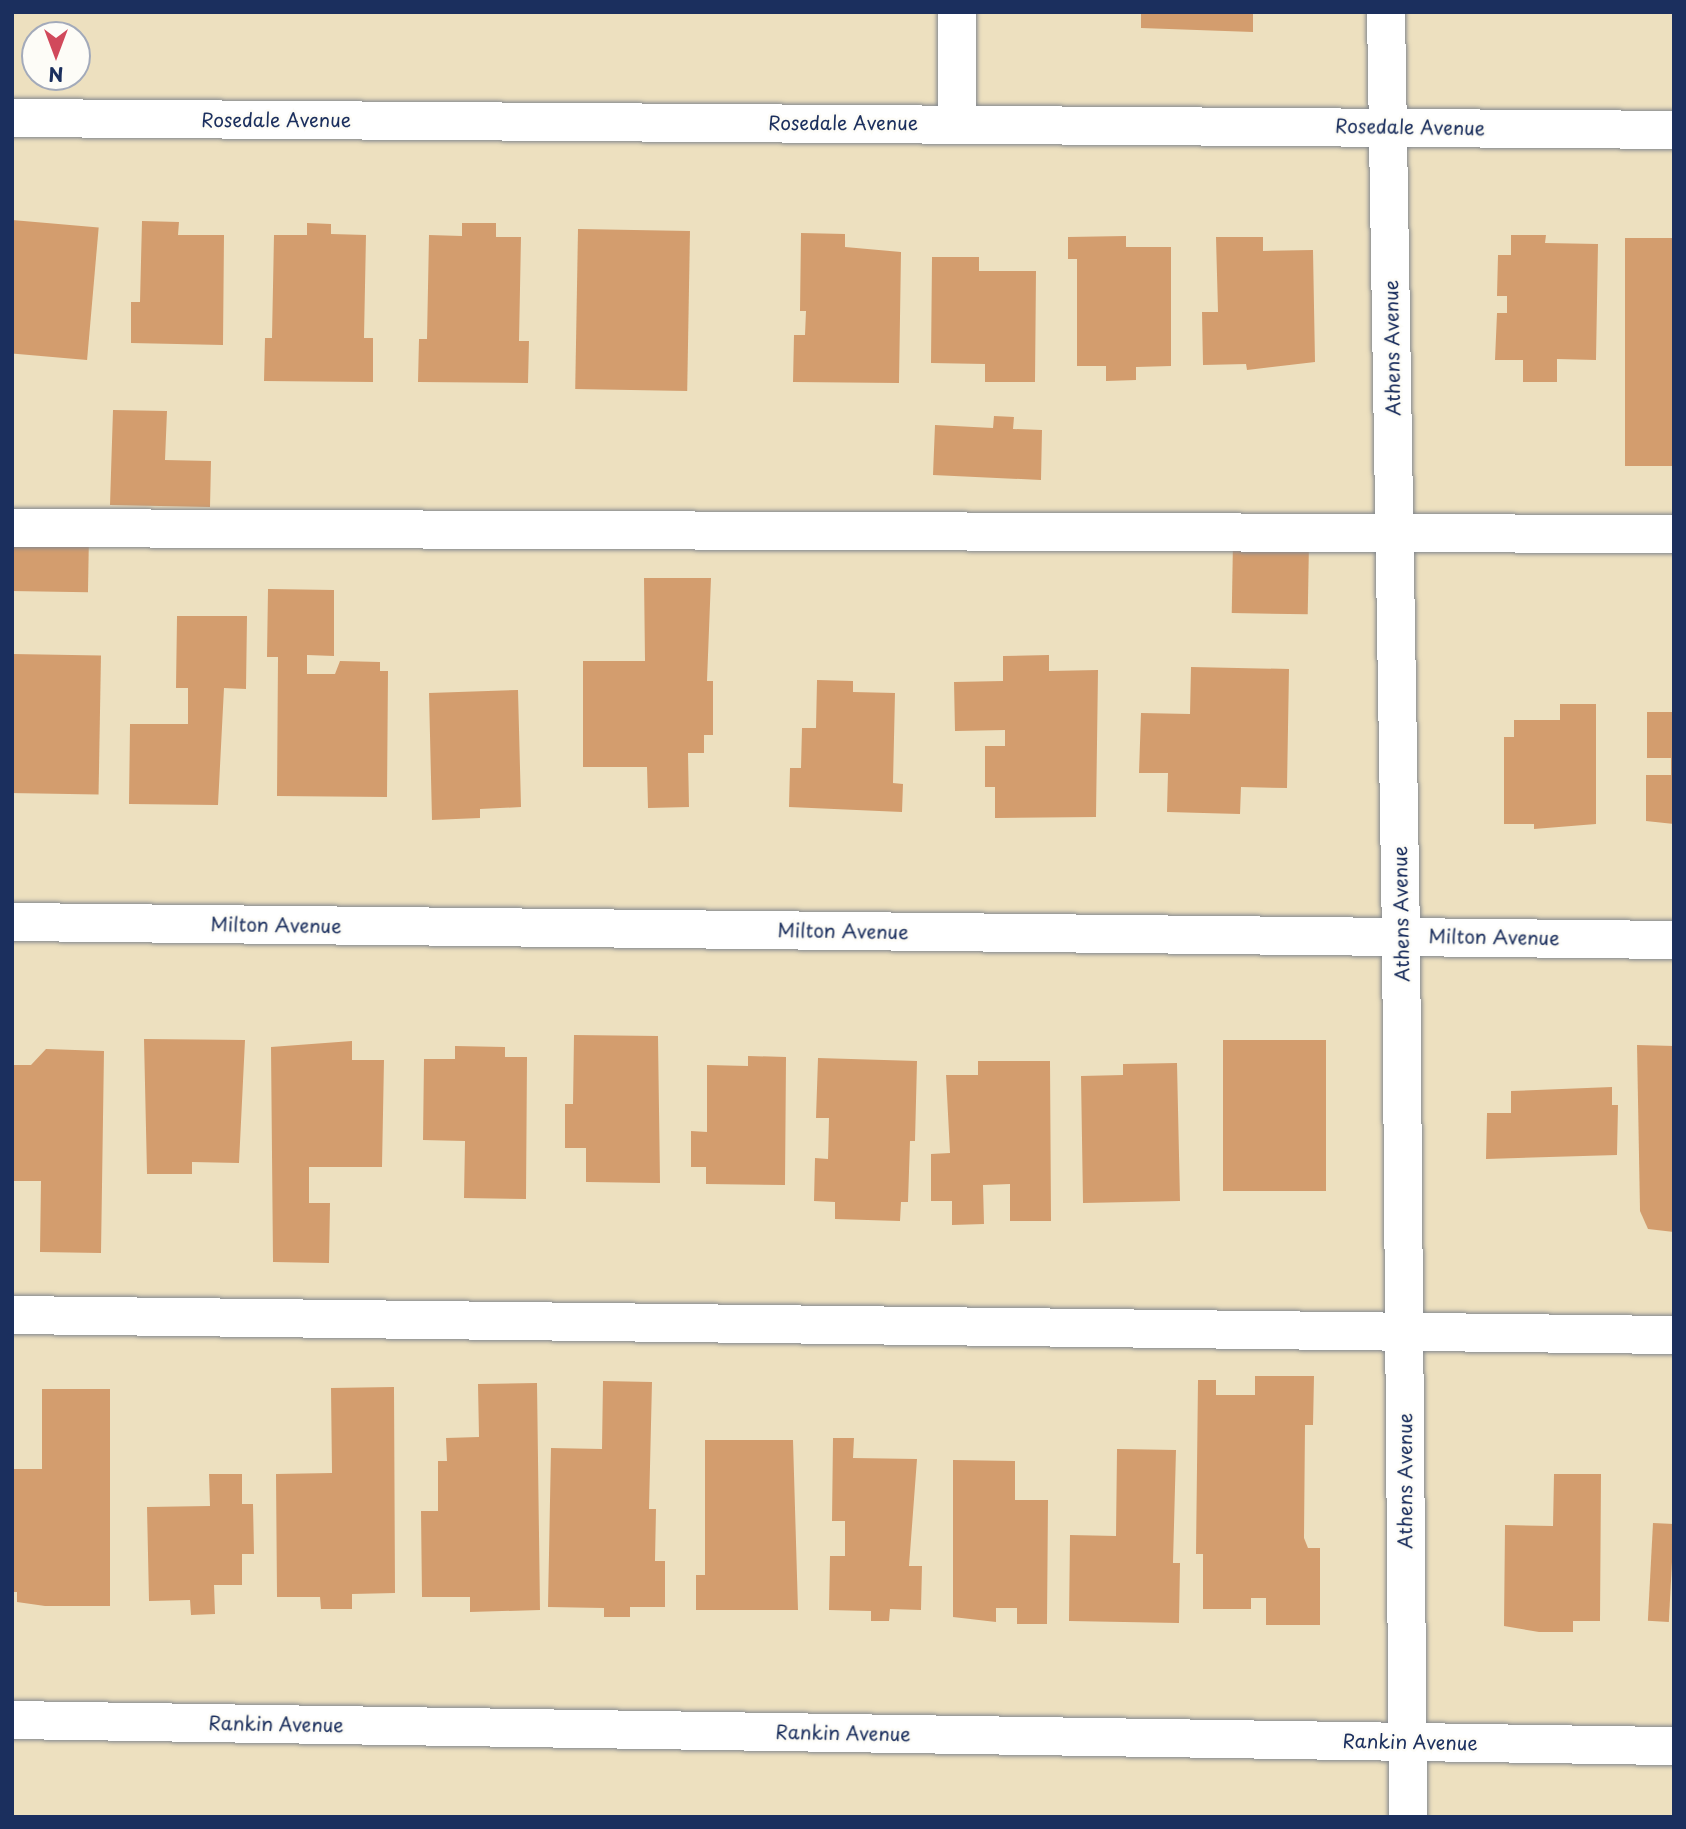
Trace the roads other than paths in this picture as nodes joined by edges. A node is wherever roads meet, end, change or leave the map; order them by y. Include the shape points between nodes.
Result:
1 (957, 12) edge
2 (1386, 12) edge
3 (12, 118) edge
4 (957, 124) junction
5 (1388, 126) junction
6 (1674, 130) edge
7 (12, 528) edge
8 (1674, 534) edge
9 (1395, 535) junction
10 (12, 922) edge
11 (1401, 936) junction
12 (1674, 940) edge
13 (12, 1315) edge
14 (1404, 1333) junction
15 (1674, 1335) edge
16 (12, 1720) edge
17 (1407, 1742) junction
18 (1674, 1746) edge
19 (1408, 1817) edge

1 - 4 street
2 - 5 street, Athens Avenue
3 - 4 street, Rosedale Avenue
4 - 5 street, Rosedale Avenue
5 - 6 street, Rosedale Avenue
5 - 9 street, Athens Avenue
7 - 9 street
8 - 9 street
9 - 11 street, Athens Avenue
10 - 11 street, Milton Avenue
11 - 12 street, Milton Avenue
11 - 14 street, Athens Avenue
13 - 14 street
14 - 15 street
14 - 17 street, Athens Avenue
16 - 17 street, Rankin Avenue
17 - 18 street, Rankin Avenue
17 - 19 street, Athens Avenue

